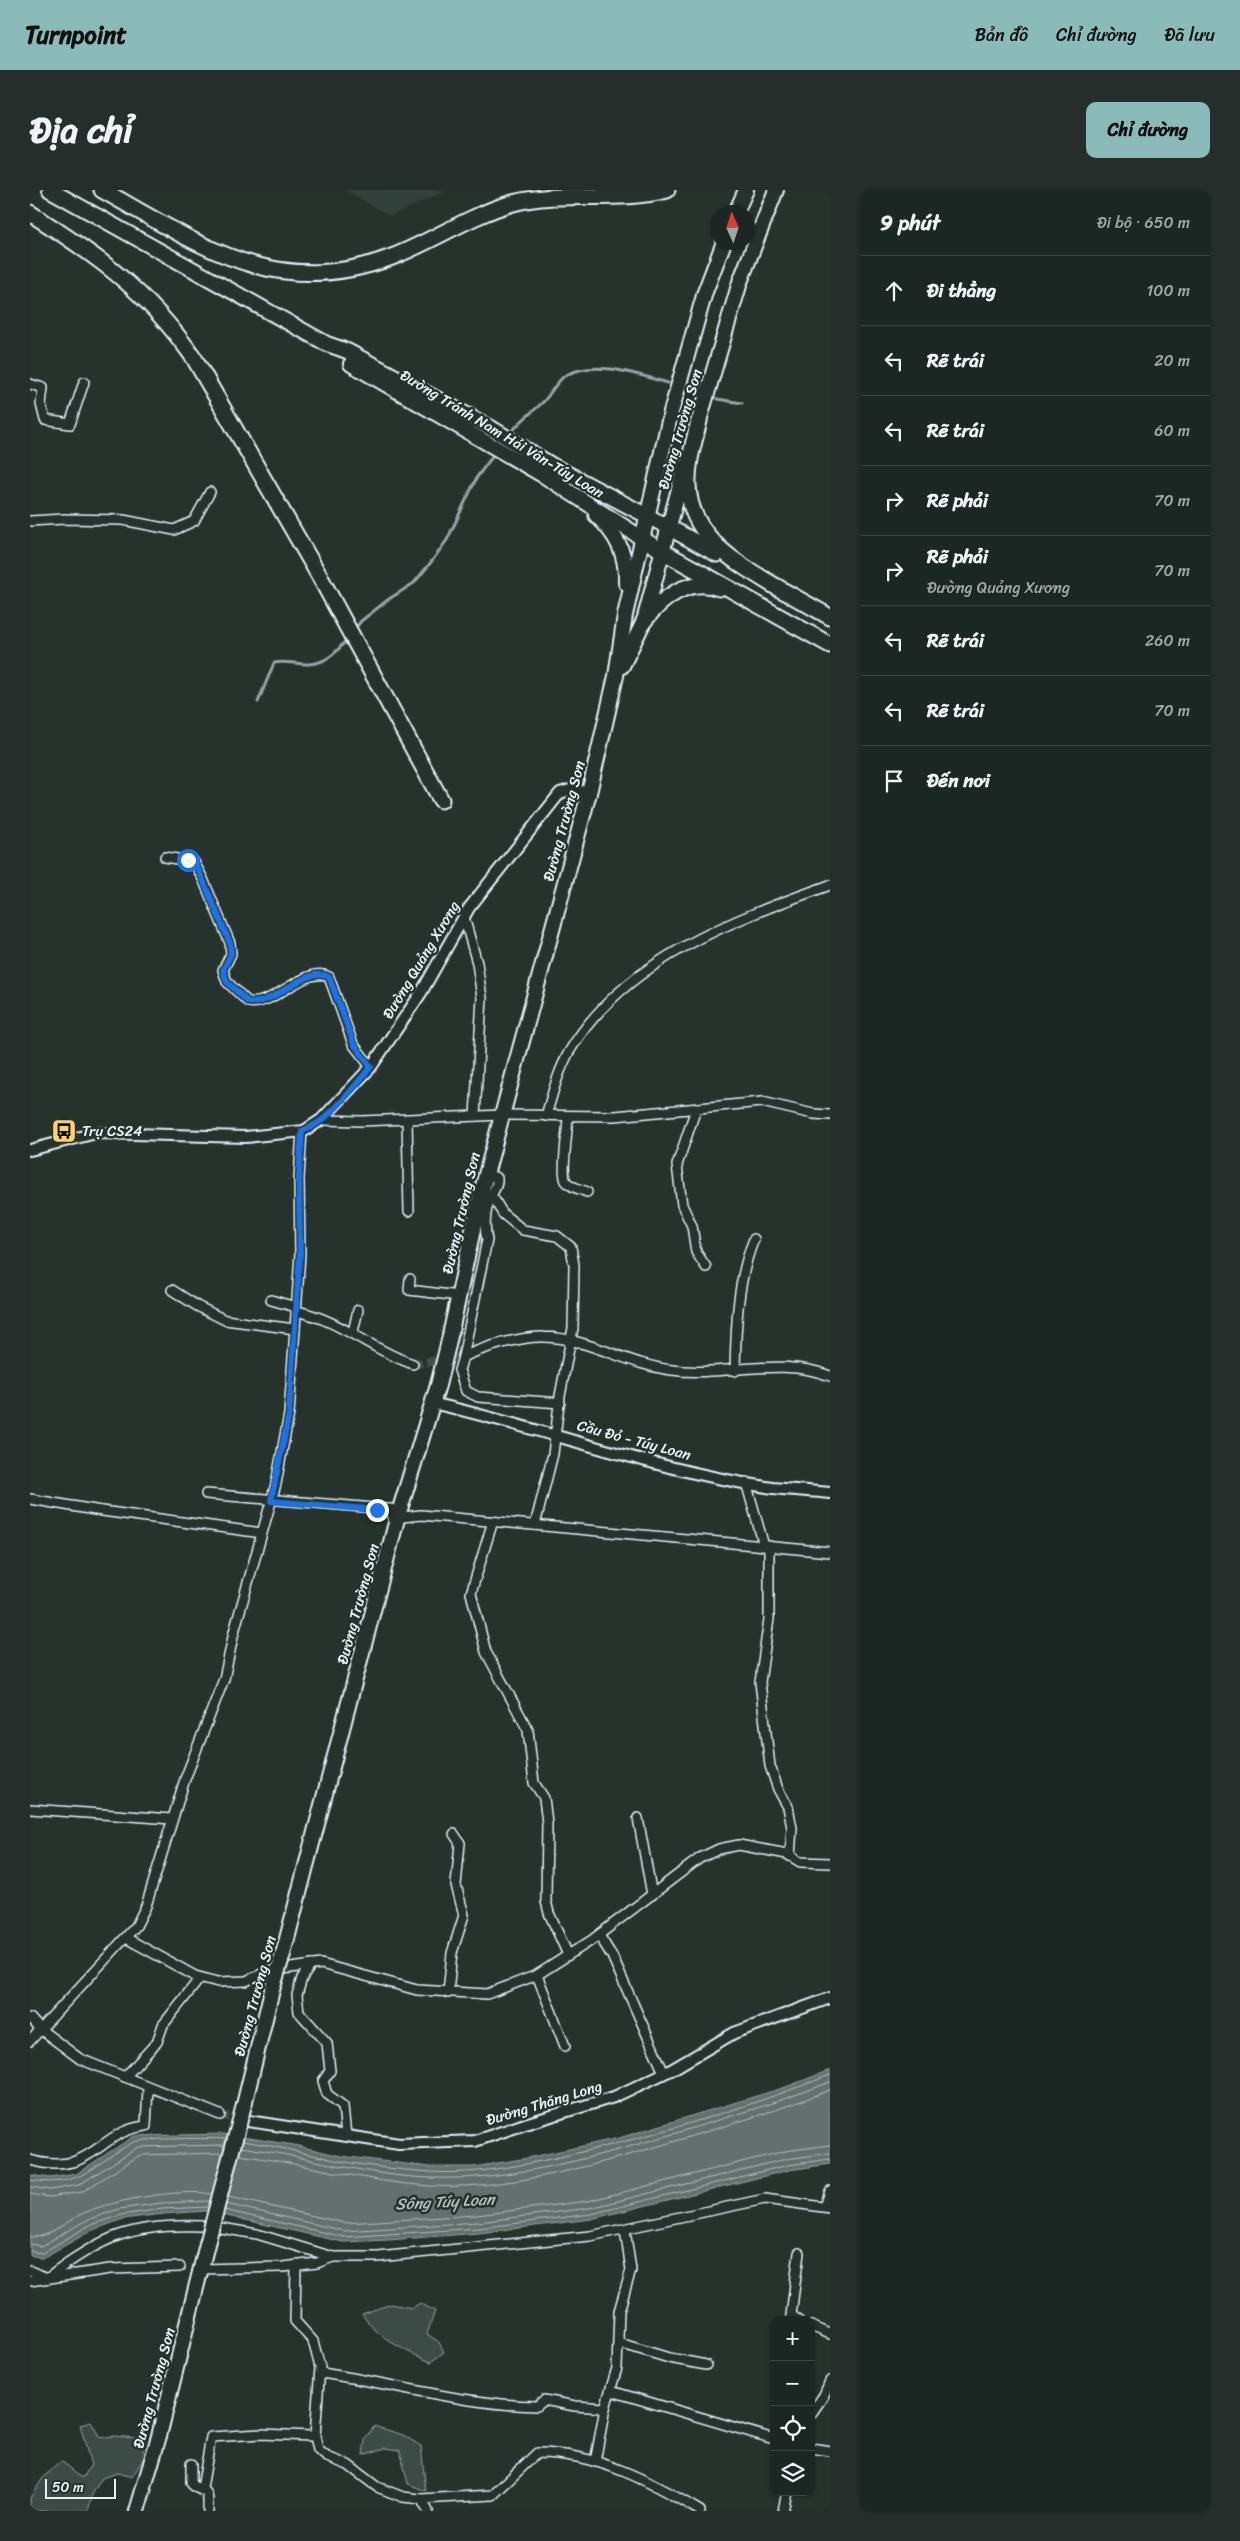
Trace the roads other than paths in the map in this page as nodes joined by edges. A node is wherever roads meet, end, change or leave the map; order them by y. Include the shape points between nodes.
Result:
1 (50, 190) edge
2 (102, 190) edge
3 (667, 190) edge
4 (746, 190) edge
5 (776, 190) edge
6 (739, 205) edge
7 (30, 213) edge
8 (721, 250) edge
9 (327, 344) junction
10 (84, 382) dead end
11 (30, 384) edge
12 (699, 421) junction
13 (546, 477) junction
14 (210, 492) dead end
15 (648, 514) junction
16 (30, 522) edge
17 (668, 527) junction
18 (643, 537) junction
19 (662, 551) junction
20 (784, 591) junction
21 (771, 612) junction
22 (625, 615) junction
23 (830, 617) edge
24 (644, 621) junction
25 (830, 645) edge
26 (616, 676) junction
27 (589, 793) junction
28 (439, 796) dead end
29 (165, 857) dead end
30 (830, 885) edge
31 (464, 917) junction
32 (371, 1067) junction
33 (696, 1109) junction
34 (502, 1115) junction
35 (830, 1115) edge
36 (475, 1116) junction
37 (546, 1116) junction
38 (568, 1116) junction
39 (321, 1120) junction
40 (407, 1120) junction
41 (302, 1131) junction
42 (30, 1150) edge
43 (486, 1174) junction
44 (587, 1192) dead end
45 (489, 1198) junction
46 (409, 1211) dead end
47 (754, 1239) dead end
48 (706, 1267) dead end
49 (410, 1279) dead end
50 (172, 1290) dead end
51 (459, 1296) junction
52 (271, 1300) dead end
53 (296, 1309) junction
54 (358, 1310) dead end
55 (295, 1329) junction
56 (353, 1332) junction
57 (570, 1340) junction
58 (463, 1357) junction
59 (413, 1364) tunnel mouth
60 (735, 1371) junction
61 (830, 1376) edge
62 (432, 1403) junction
63 (560, 1403) junction
64 (554, 1435) junction
65 (746, 1482) junction
66 (830, 1493) edge
67 (206, 1494) dead end
68 (30, 1499) edge
69 (271, 1501) junction
70 (397, 1519) junction
71 (493, 1520) junction
72 (535, 1525) junction
73 (262, 1533) junction
74 (767, 1546) junction
75 (830, 1552) edge
76 (30, 1809) edge
77 (172, 1818) junction
78 (638, 1818) dead end
79 (454, 1834) dead end
80 (790, 1856) junction
81 (830, 1863) edge
82 (652, 1895) junction
83 (599, 1935) junction
84 (126, 1938) junction
85 (568, 1955) junction
86 (311, 1965) junction
87 (537, 1975) junction
88 (200, 1978) junction
89 (448, 1993) junction
90 (830, 1998) edge
91 (30, 2018) edge
92 (40, 2028) junction
93 (30, 2041) edge
94 (565, 2046) dead end
95 (664, 2073) junction
96 (125, 2077) junction
97 (148, 2088) junction
98 (220, 2115) tunnel mouth
99 (248, 2121) tunnel mouth
100 (346, 2136) junction
101 (30, 2160) edge
102 (830, 2190) edge
103 (827, 2208) edge
104 (202, 2226) dead end
105 (221, 2228) dead end
106 (625, 2230) junction
107 (799, 2253) dead end
108 (333, 2257) junction
109 (296, 2265) junction
110 (180, 2267) dead end
111 (202, 2269) junction
112 (30, 2272) edge
113 (47, 2278) junction
114 (30, 2280) edge
115 (792, 2316) edge
116 (815, 2328) edge
117 (830, 2334) edge
118 (620, 2343) junction
119 (706, 2365) dead end
120 (321, 2373) junction
121 (830, 2381) edge
122 (611, 2391) junction
123 (605, 2408) junction
124 (815, 2408) edge
125 (315, 2436) junction
126 (770, 2438) edge
127 (815, 2449) edge
128 (830, 2451) edge
129 (594, 2462) junction
130 (191, 2464) dead end
131 (202, 2488) junction
132 (786, 2496) edge
133 (421, 2500) junction
134 (137, 2511) edge
135 (208, 2511) edge
136 (428, 2511) edge
137 (700, 2511) edge
138 (783, 2511) edge

1 - 9 highway, Đường Tránh Nam Hải Vân-Túy Loan
2 - 3 highway via 206,248 233,259 290,273 327,273 357,269 394,256 487,212 515,203
4 - 6 highway
5 - 12 highway, Đường Trường Sơn via 740,282
7 - 28 highway via 117,272 174,330 214,392
8 - 15 highway, Đường Trường Sơn via 674,403
9 - 13 highway, Đường Tránh Nam Hải Vân-Túy Loan via 347,361
9 - 15 highway, Đường Tránh Nam Hải Vân-Túy Loan via 347,351
10 - 11 street via 70,424 45,420 41,404 43,388
12 - 17 highway, Đường Trường Sơn
12 - 20 highway via 690,458 688,487 701,527 712,542 732,559
13 - 18 highway, Đường Tránh Nam Hải Vân-Túy Loan
13 - 22 highway via 589,508 611,529 619,542 626,565
14 - 16 street via 194,520 174,530 123,520
15 - 17 highway, Đường Tránh Nam Hải Vân-Túy Loan
15 - 18 highway, Đường Trường Sơn
17 - 19 highway, Đường Trường Sơn
17 - 20 highway
18 - 19 highway, Đường Tránh Nam Hải Vân-Túy Loan
18 - 22 highway, Đường Trường Sơn
19 - 21 highway
19 - 24 highway, Đường Trường Sơn
20 - 23 highway
21 - 24 highway via 714,586 698,584 675,592 658,603
21 - 25 highway
22 - 26 highway, Đường Trường Sơn
24 - 26 highway, Đường Trường Sơn
26 - 27 highway, Đường Trường Sơn
27 - 31 street, Đường Quảng Xương via 573,789 560,793
27 - 34 highway, Đường Trường Sơn
29 - 32 street via 194,862 199,871 230,943 231,954 223,970 227,982 252,1003 315,975 329,977 354,1044
30 - 37 street via 714,932 667,958 620,993 599,1012 570,1051 560,1070
31 - 32 street, Đường Quảng Xương via 432,976
31 - 36 street via 478,963 482,998
32 - 39 street, Đường Quảng Xương
33 - 35 street via 762,1102
33 - 38 street via 615,1116
33 - 48 street via 676,1165 682,1205 692,1226 696,1252
34 - 36 street
34 - 37 street
34 - 43 highway, Đường Trường Sơn
36 - 40 street
37 - 38 street
38 - 44 street via 563,1173 571,1186
39 - 40 street
39 - 41 street, Đường Quảng Xương
40 - 46 street
41 - 42 street, Đường Quảng Xương via 246,1137 96,1133
41 - 53 street
43 - 45 street via 496,1178 497,1182 496,1191
43 - 51 highway, Đường Trường Sơn
45 - 57 street via 494,1199 503,1214 523,1230 557,1236 571,1248 574,1266
45 - 58 street via 486,1240
47 - 60 street via 740,1290
49 - 51 street via 409,1290
50 - 55 street via 225,1320
51 - 62 highway, Đường Trường Sơn, bridge
52 - 53 street
53 - 55 street
53 - 56 street
54 - 56 street
55 - 69 street via 289,1414
56 - 59 street via 391,1356
57 - 58 street via 531,1337
57 - 60 street via 671,1370
57 - 63 street
58 - 63 street via 459,1370 466,1391 478,1397
60 - 61 street via 785,1367 816,1370
62 - 64 street, Cầu Đỏ - Túy Loan
62 - 70 highway, Đường Trường Sơn
63 - 64 street
64 - 65 street, Cầu Đỏ - Túy Loan via 674,1468
64 - 72 street via 553,1454
65 - 66 street, Cầu Đỏ - Túy Loan
65 - 74 street
67 - 69 street
68 - 73 street
69 - 70 street via 391,1509 393,1518
69 - 73 street
70 - 71 street via 421,1515
70 - 111 highway, Đường Trường Sơn, bridge
71 - 72 street
71 - 85 street via 471,1593 486,1652 528,1730 534,1783 544,1798 547,1823 546,1901
72 - 74 street
73 - 77 street via 224,1679
74 - 75 street
74 - 80 street via 769,1619 760,1682 770,1766 788,1808 792,1828
76 - 77 street
77 - 84 street via 146,1906
78 - 82 street
79 - 89 street via 460,1843 456,1885 464,1915 452,1953
80 - 81 street via 800,1862
80 - 82 street via 739,1846 719,1849 700,1858
82 - 83 street
83 - 85 street
83 - 95 street via 612,1956
84 - 88 street
84 - 92 street
85 - 87 street
86 - 88 street via 268,1971 246,1981 218,1982
86 - 89 street via 321,1964 417,1990
86 - 100 street via 302,1978 297,1995 299,2012 327,2044 330,2072 323,2081 327,2094 343,2106
87 - 89 street via 487,1994
87 - 94 street
88 - 96 street via 163,2025 157,2042
90 - 95 street, Đường Thăng Long via 734,2033
91 - 92 street
92 - 93 street
92 - 96 street via 80,2059
95 - 100 street, Đường Thăng Long via 614,2097 475,2141 399,2144
96 - 97 street
97 - 98 street
97 - 101 street via 146,2126 123,2132 72,2163 56,2165
99 - 100 street, Đường Thăng Long
102 - 103 street
103 - 106 street via 765,2199
104 - 113 street via 138,2229 104,2240
105 - 108 street via 257,2234
106 - 108 street via 378,2257
106 - 118 street via 631,2270 619,2311
107 - 115 street
108 - 109 street
109 - 111 street
109 - 120 street via 295,2321 313,2341
110 - 113 street via 117,2269
111 - 134 highway, Đường Trường Sơn
112 - 113 street
113 - 114 street
116 - 117 street
118 - 119 street
118 - 122 street
120 - 123 street via 497,2403 537,2406 544,2400
120 - 125 street
121 - 124 street
122 - 123 street
122 - 126 street
123 - 129 street
125 - 131 street via 261,2434 211,2437
125 - 133 street via 318,2450 327,2458 348,2465 377,2487
127 - 128 street
129 - 133 street via 537,2453 493,2495
129 - 137 street via 618,2468 660,2487
130 - 131 street via 191,2483
131 - 135 street via 209,2497
132 - 138 street
133 - 136 street

